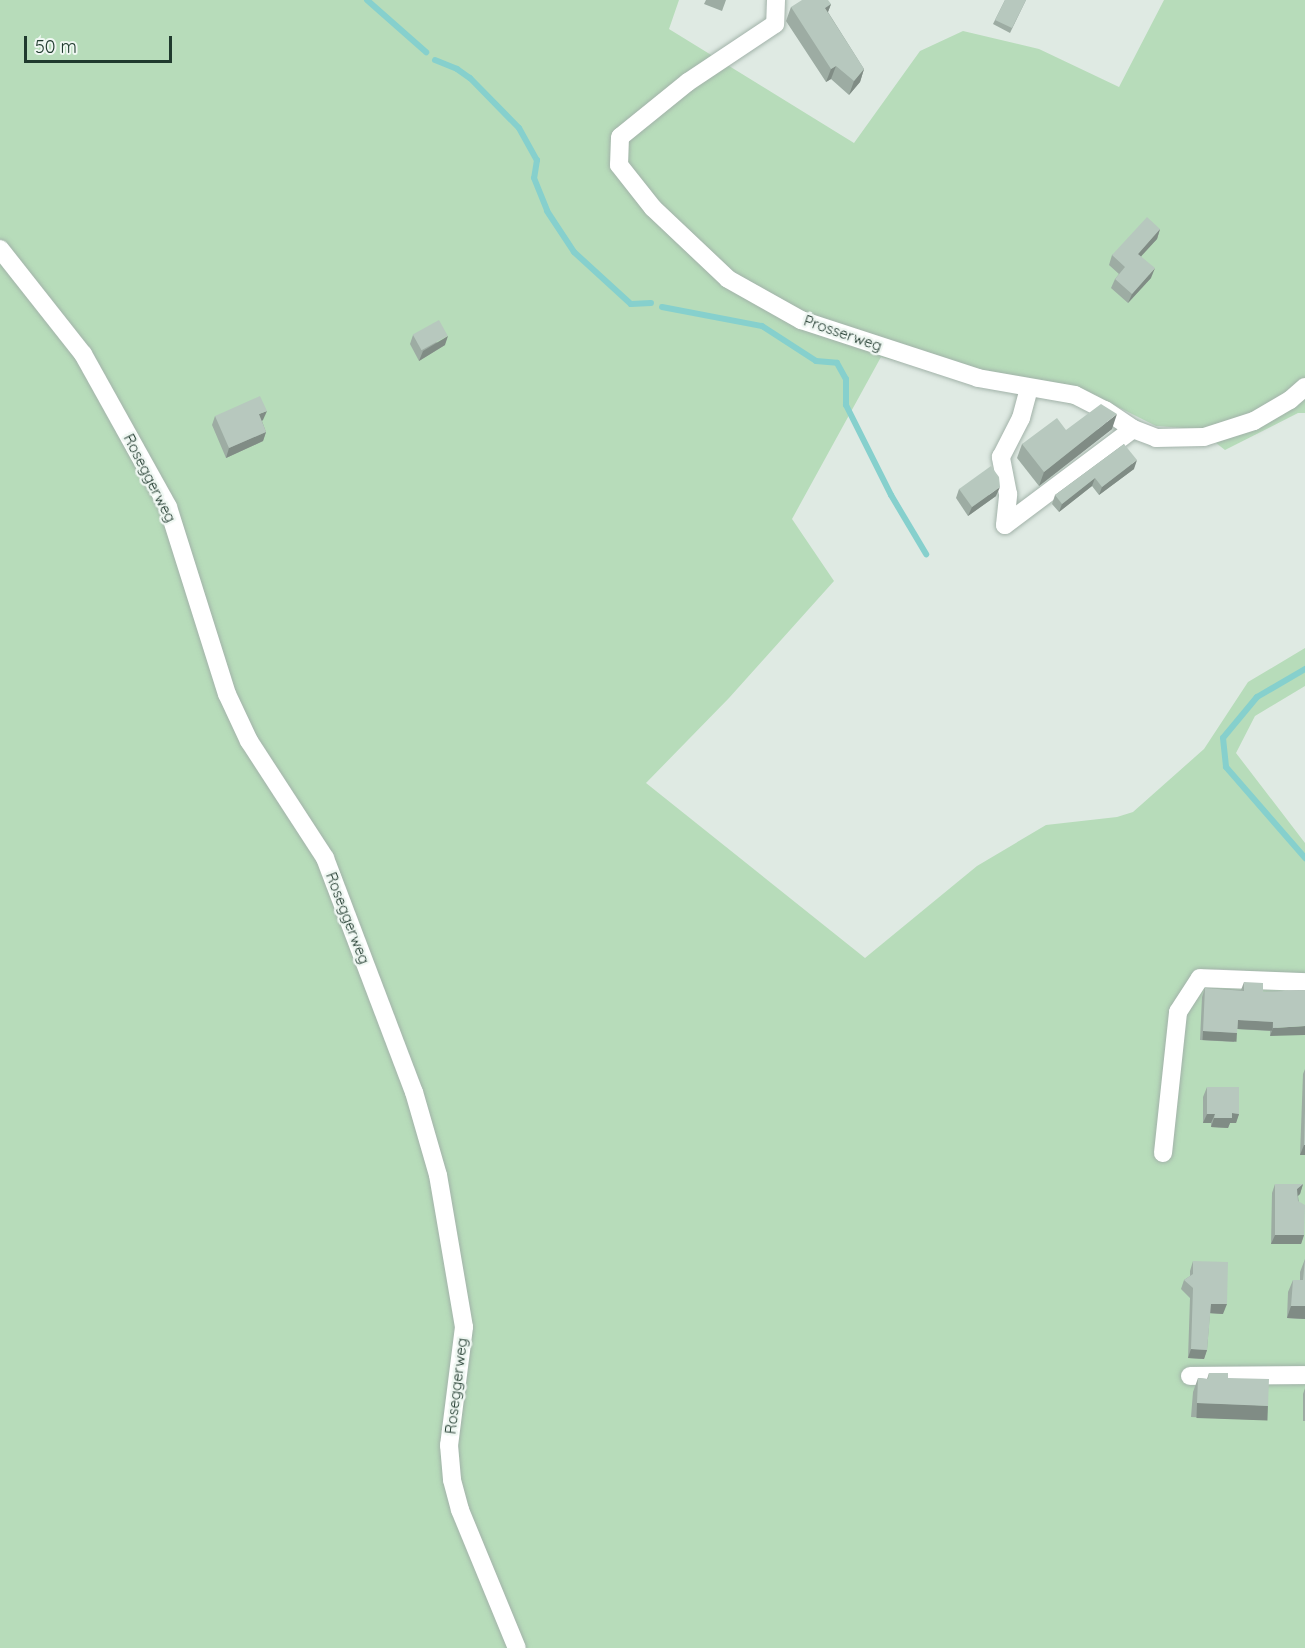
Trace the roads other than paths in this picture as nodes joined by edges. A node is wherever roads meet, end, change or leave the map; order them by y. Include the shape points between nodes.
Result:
1 (776, 0) edge
2 (0, 249) edge
3 (1305, 387) edge
4 (1029, 389) junction
5 (1133, 429) junction
6 (1305, 982) edge
7 (1163, 1153) dead end
8 (1305, 1375) edge
9 (1190, 1376) dead end
10 (517, 1648) edge

1 - 4 street, Prosserweg via 775,24 688,82 620,137 619,165 653,208 728,279 801,320 978,378
2 - 10 street, Roseggerweg via 84,354 168,507 227,694 249,741 325,858 410,1081 438,1175 464,1327 449,1445 452,1480 460,1510
3 - 5 street, Prosserweg via 1254,421 1204,437 1156,438
4 - 5 street, Prosserweg via 1075,395
4 - 5 street via 1021,418 1001,457 1008,494 1005,525
6 - 7 street via 1200,978 1178,1012
8 - 9 street

